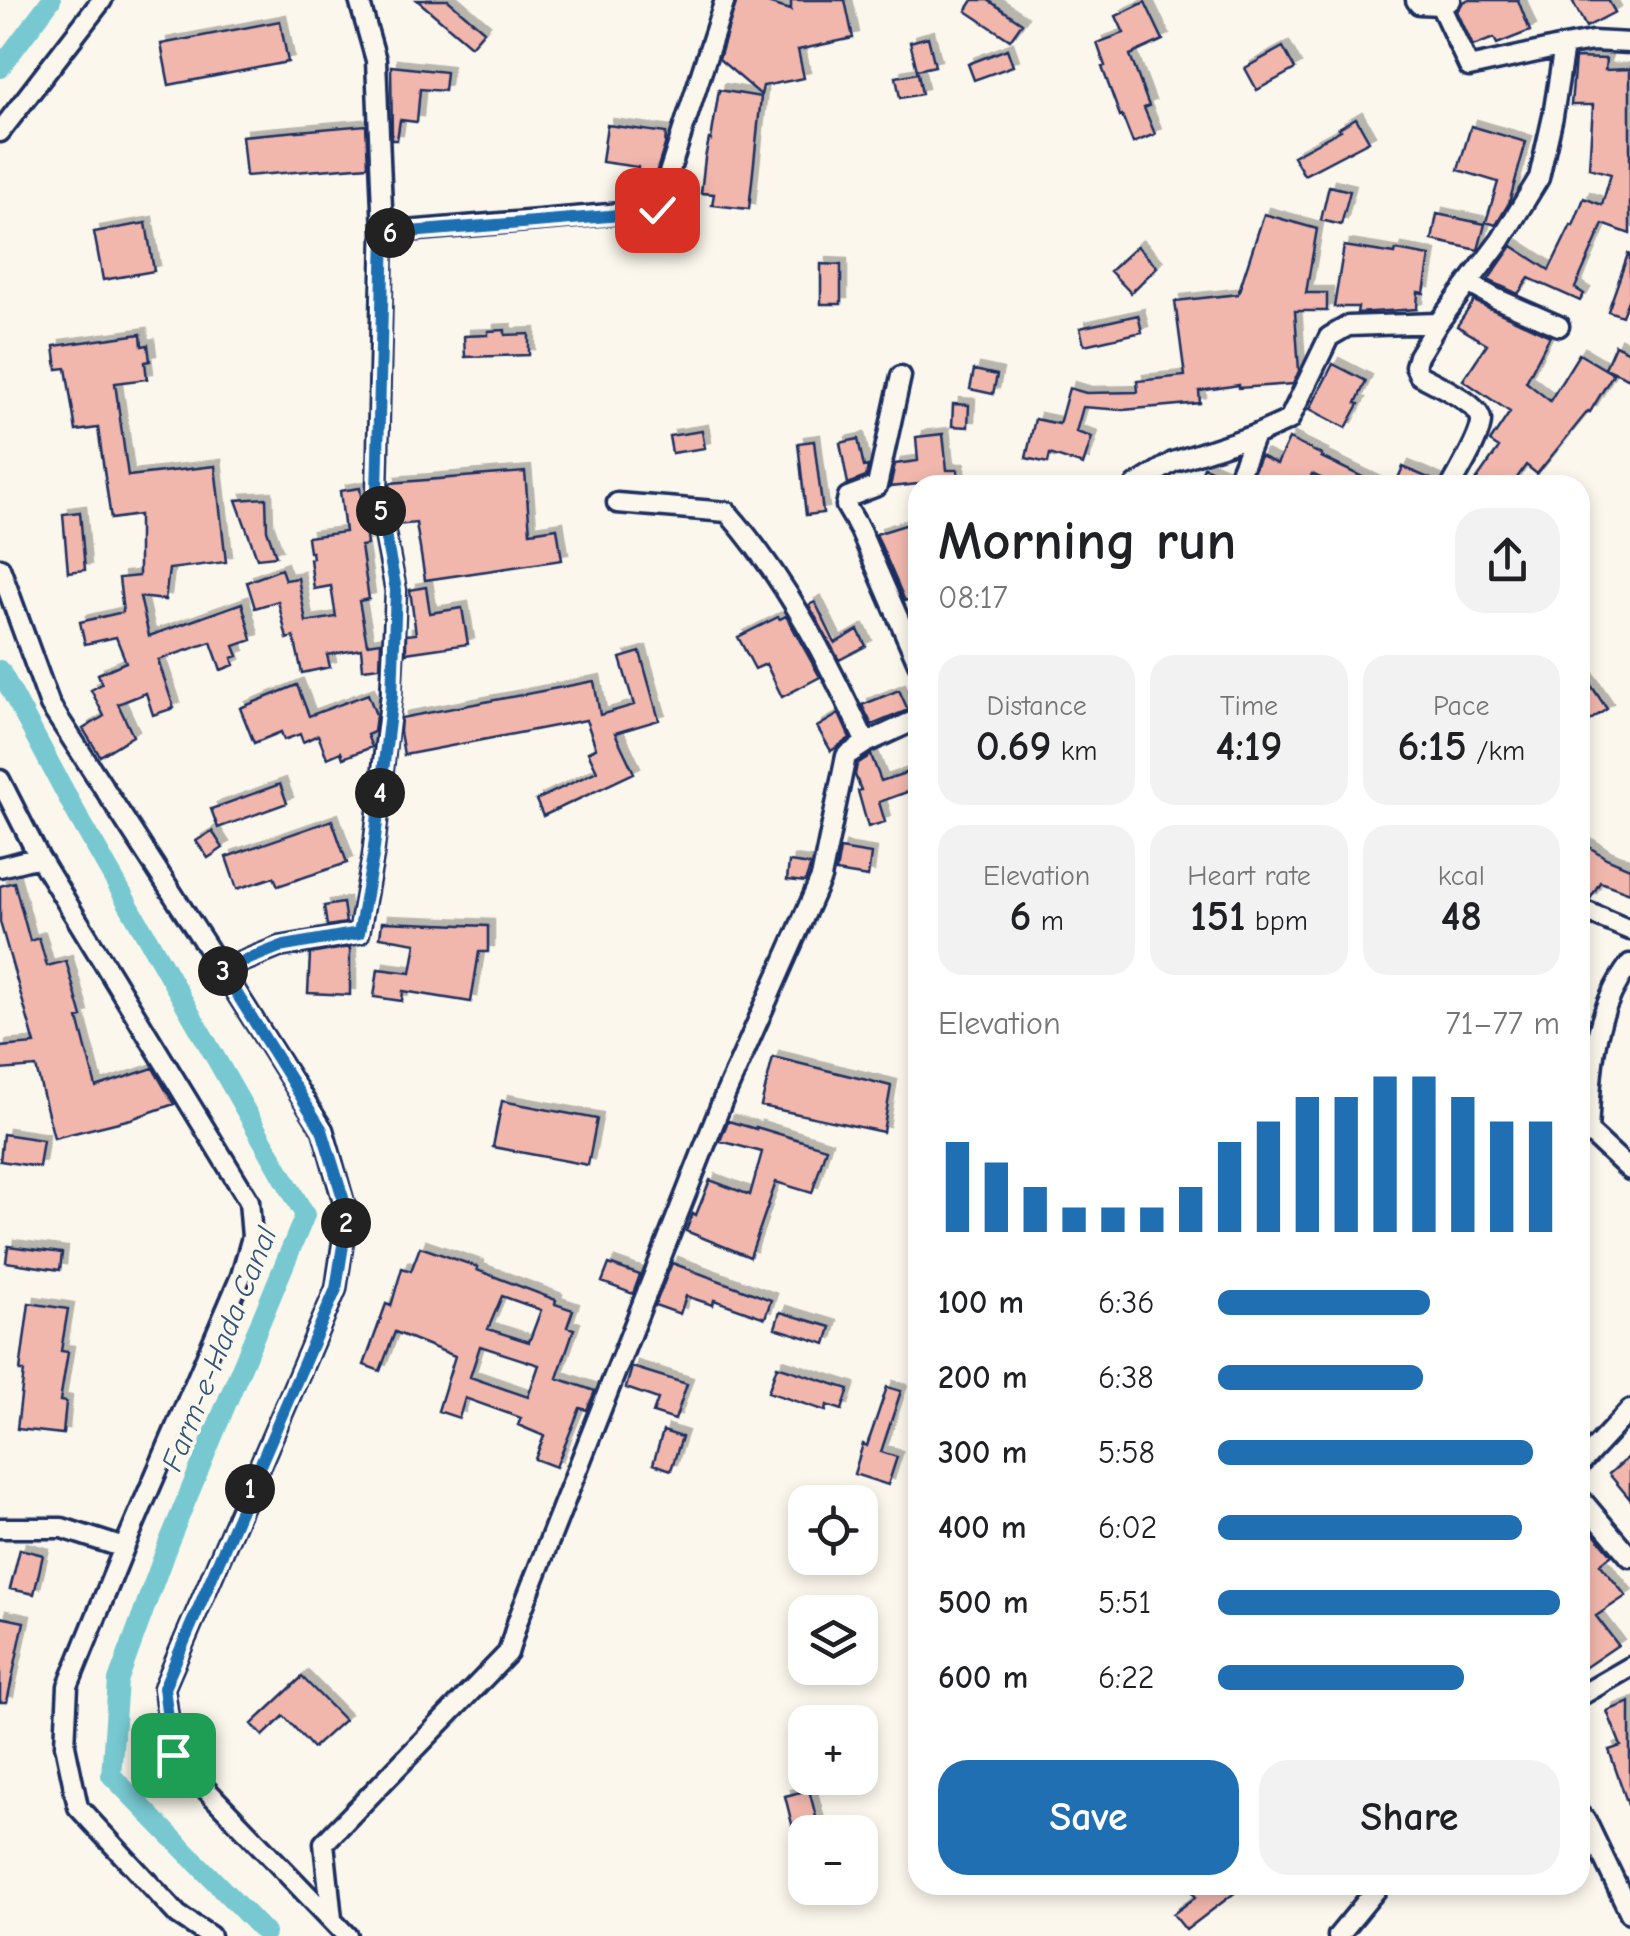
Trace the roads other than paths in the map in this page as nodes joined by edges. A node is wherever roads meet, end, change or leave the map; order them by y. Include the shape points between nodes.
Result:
1 (102, 0) edge
2 (359, 0) edge
3 (725, 0) edge
4 (1416, 0) edge
5 (1446, 3) edge
6 (1630, 43) edge
7 (1564, 46) junction
8 (0, 132) edge
9 (384, 234) junction
10 (1468, 282) junction
11 (1438, 323) junction
12 (1559, 326) dead end
13 (901, 376) dead end
14 (1255, 435) junction
15 (1152, 475) edge
16 (1239, 475) edge
17 (1457, 475) edge
18 (617, 503) dead end
19 (0, 568) edge
20 (908, 626) edge
21 (908, 724) edge
22 (866, 743) junction
23 (0, 780) edge
24 (39, 857) junction
25 (0, 867) edge
26 (1590, 913) edge
27 (1630, 930) edge
28 (1629, 967) edge
29 (222, 970) junction
30 (1590, 1050) edge
31 (1590, 1135) edge
32 (1630, 1170) edge
33 (1630, 1410) edge
34 (1590, 1453) edge
35 (1590, 1510) edge
36 (0, 1528) edge
37 (124, 1548) junction
38 (1630, 1556) edge
39 (1630, 1668) edge
40 (1590, 1690) edge
41 (1590, 1829) edge
42 (1372, 1895) edge
43 (1630, 1914) edge
44 (339, 1930) edge
45 (210, 1936) edge
46 (1338, 1936) edge

1 - 8 street
2 - 9 street via 376,60
3 - 9 street via 657,210
4 - 5 street
5 - 7 street via 1469,67
6 - 7 street
7 - 10 street via 1540,178
9 - 29 street via 377,492 396,590 392,696 359,933 279,947
10 - 11 street
10 - 12 street
11 - 14 street via 1348,326 1329,337 1289,420
11 - 17 street via 1415,366 1477,408 1481,420
13 - 20 street via 878,486 848,497 846,506
14 - 15 street
14 - 16 street
18 - 22 street via 727,512 820,646
19 - 29 street via 50,705
21 - 22 street
22 - 44 street via 846,756 821,878 722,1102 508,1653 324,1843
23 - 24 street
24 - 25 street
24 - 37 street via 249,1201 252,1236 242,1276
26 - 27 street
28 - 30 street via 1600,1016
29 - 44 street via 322,1130 348,1214 336,1289 164,1688 173,1755
31 - 32 street
33 - 34 street
35 - 38 street
36 - 37 street via 62,1528
37 - 45 street via 68,1686 65,1745 78,1808 178,1915
39 - 40 street
41 - 43 street
42 - 46 street

